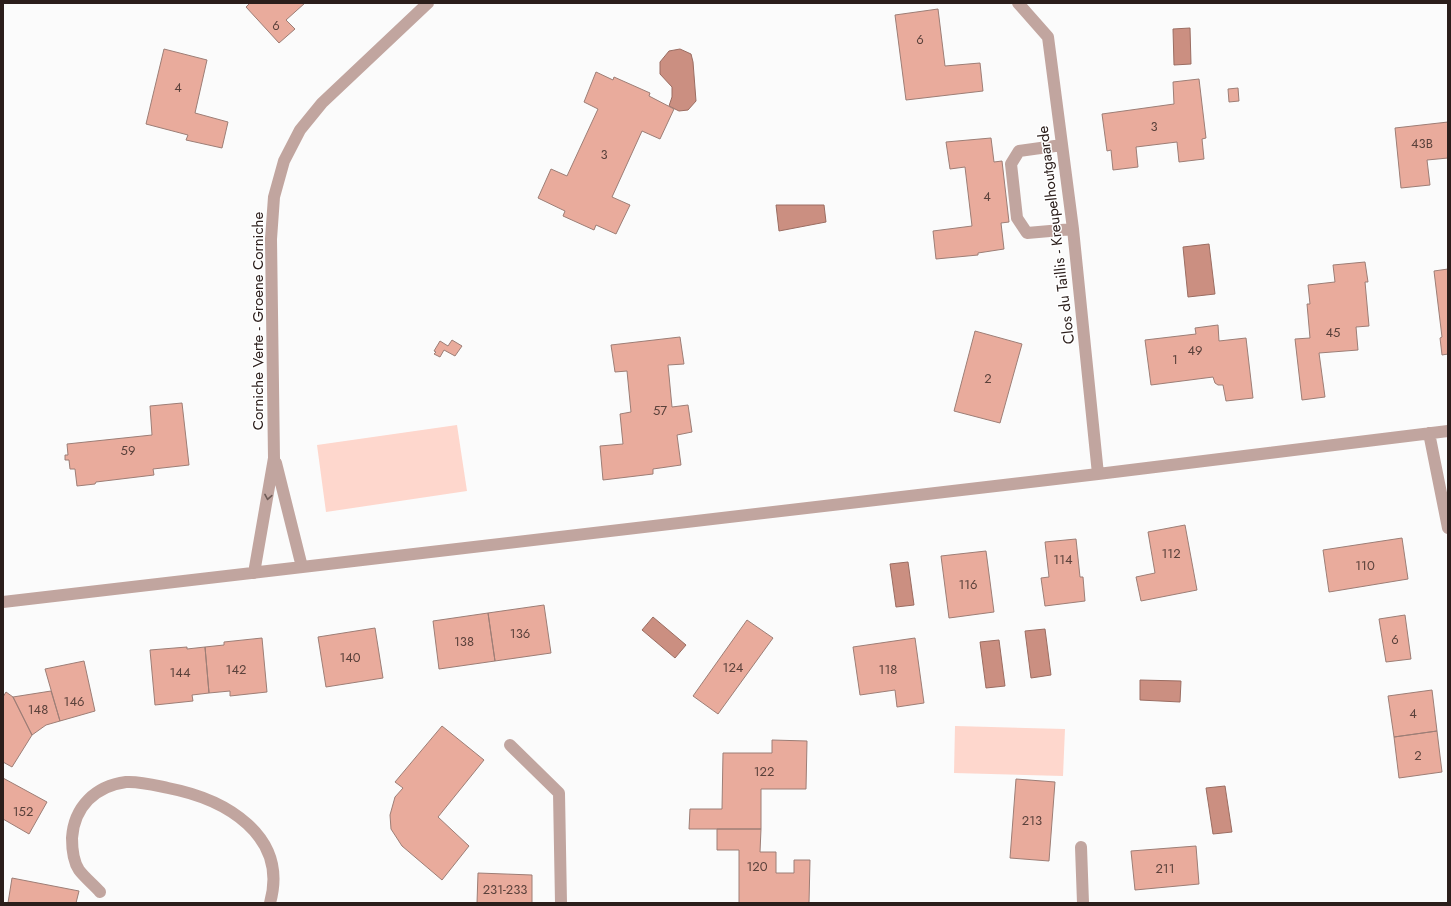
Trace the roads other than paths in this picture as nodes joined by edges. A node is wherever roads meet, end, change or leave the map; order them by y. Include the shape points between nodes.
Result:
1 (428, 3) edge
2 (1018, 3) edge
3 (1062, 145) junction
4 (1073, 229) junction
5 (1448, 431) edge
6 (1429, 433) junction
7 (274, 458) junction
8 (1098, 474) junction
9 (1448, 528) edge
10 (302, 567) junction
11 (254, 573) junction
12 (3, 602) edge
13 (510, 744) dead end
14 (1081, 847) dead end
15 (100, 892) dead end
16 (270, 903) edge
17 (560, 903) edge
18 (1082, 903) edge

1 - 7 street, Corniche Verte - Groene Corniche via 322,103 300,130 284,161 274,196 271,239
2 - 3 street, Clos du Taillis - Kreupelhoutgaarde via 1048,37
3 - 4 street, Clos du Taillis - Kreupelhoutgaarde
3 - 4 street via 1019,151 1011,164 1017,218 1027,233
4 - 8 street, Clos du Taillis - Kreupelhoutgaarde
5 - 6 street
6 - 8 street
6 - 9 street
7 - 10 street, Corniche Verte - Groene Corniche
7 -> 11 street, Corniche Verte - Groene Corniche
8 - 10 street
10 - 11 street
11 - 12 street
13 - 17 street via 559,793
14 - 18 street
15 - 16 street via 79,870 74,858 73,828 79,812 90,797 102,789 128,782 145,783 199,796 224,807 244,820 271,856 274,877

